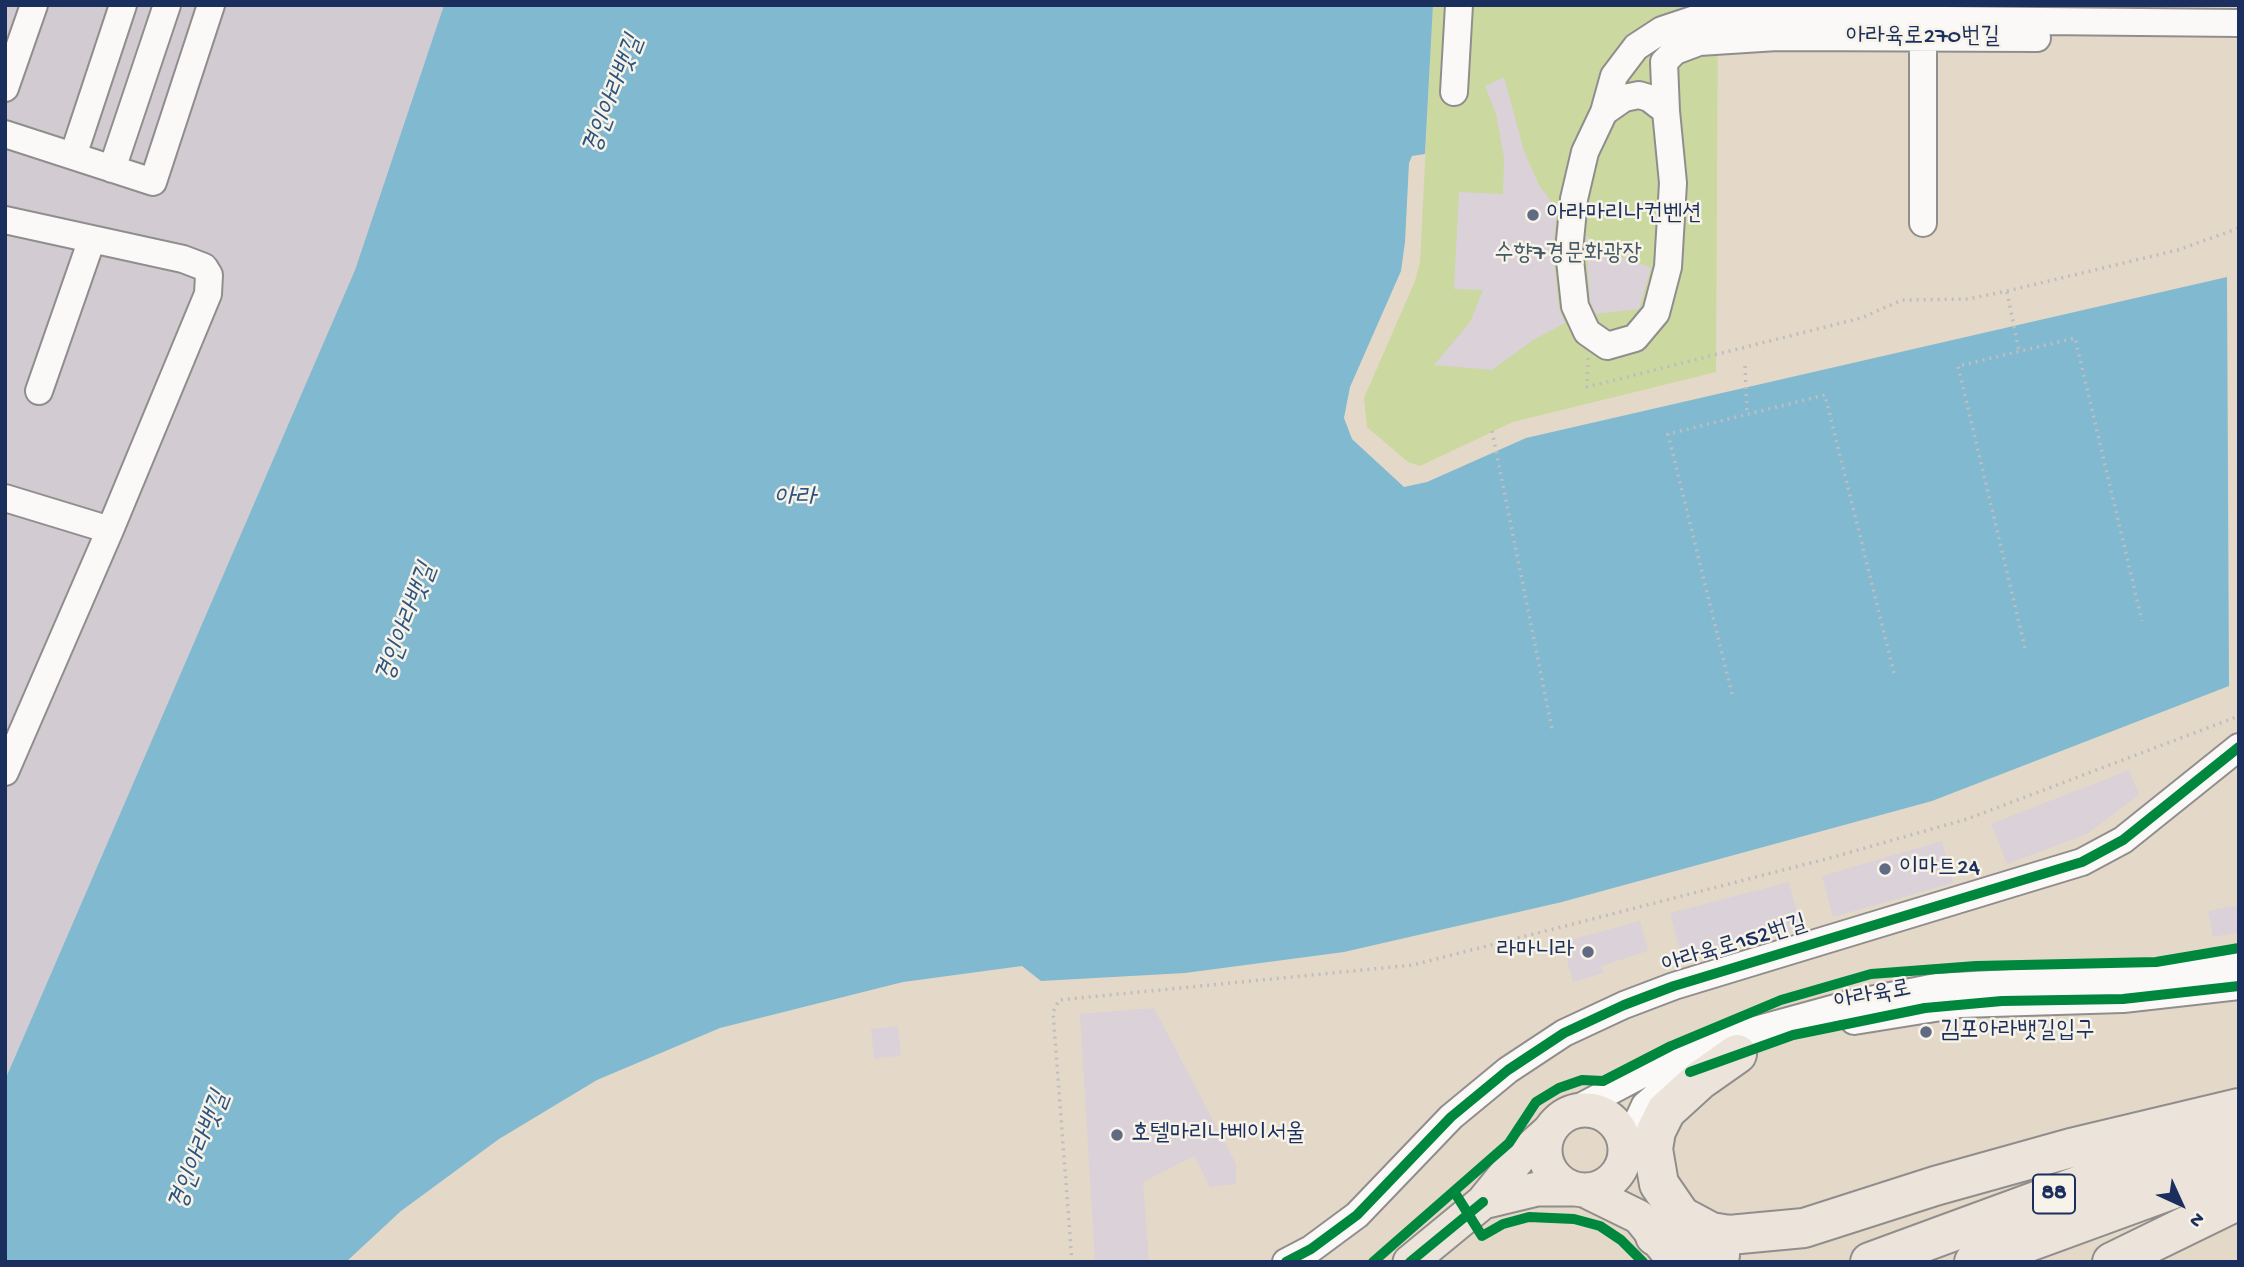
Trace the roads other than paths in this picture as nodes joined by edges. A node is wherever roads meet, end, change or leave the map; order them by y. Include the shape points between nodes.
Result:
1 (34, 5) edge
2 (123, 5) edge
3 (167, 5) edge
4 (211, 5) edge
5 (1459, 5) edge
6 (1923, 21) edge
7 (2239, 23) edge
8 (1697, 31) junction
9 (2239, 39) edge
10 (1624, 61) junction
11 (1664, 62) junction
12 (5, 88) edge
13 (1454, 92) dead end
14 (1666, 111) junction
15 (1604, 112) junction
16 (5, 134) edge
17 (73, 156) junction
18 (112, 169) junction
19 (5, 220) edge
20 (1923, 223) dead end
21 (92, 239) junction
22 (39, 391) dead end
23 (5, 498) edge
24 (110, 530) junction
25 (2239, 747) edge
26 (5, 772) edge
27 (2239, 963) edge
28 (2239, 986) edge
29 (1737, 1054) junction
30 (2239, 1108) edge
31 (1559, 1123) junction
32 (2239, 1127) edge
33 (1625, 1154) junction
34 (2239, 1165) edge
35 (1579, 1190) junction
36 (2239, 1200) edge
37 (1483, 1202) junction
38 (1804, 1228) junction
39 (1657, 1238) edge
40 (1286, 1262) edge
41 (1410, 1262) edge
42 (1870, 1262) edge
43 (1973, 1262) edge
44 (2112, 1262) edge

1 - 12 street
2 - 17 street
3 - 18 street
4 - 18 street via 153,182
5 - 13 street
6 - 7 street, 아라육로270번길
6 - 8 street, 아라육로270번길
6 - 9 street, 아라육로270번길
6 - 20 street
8 - 10 street, 아라육로270번길 via 1662,30
8 - 11 street, 아라육로270번길
10 - 11 street, 아라육로270번길 via 1644,73
10 - 15 street, 아라육로270번길
11 - 14 street
14 - 15 street via 1639,96 1625,98
14 - 15 street, 아라육로270번길 via 1674,213 1661,298 1651,322 1635,338 1607,346 1596,341 1577,313 1569,251 1577,178
16 - 17 street
17 - 18 street
19 - 21 street
21 - 22 street
21 - 24 street via 195,262 209,275 210,285
23 - 24 street
24 - 26 street
25 - 40 street, 아라육로152번길 via 2123,840 2082,862 1674,986 1564,1033 1508,1070 1451,1117 1357,1215
27 - 31 street, 아라육로 via 2142,976 1964,985 1798,1016 1654,1068
28 - 29 street, 아라육로 via 2123,999 1925,1008 1836,1025
29 - 33 street, 아라육로 via 1673,1081 1646,1105
29 - 38 highway via 1666,1111 1653,1149 1659,1184 1681,1216 1712,1232 1749,1234
30 - 38 highway via 1935,1186
31 - 33 main road via 1582,1110 1608,1117 1623,1136
31 - 35 main road via 1544,1145 1550,1172 1560,1183
31 - 37 main road via 1518,1159
32 - 42 highway, 88
33 - 35 main road via 1612,1181
33 - 39 main road via 1629,1188
34 - 43 highway, 88
35 - 37 main road via 1537,1189
35 - 39 main road
36 - 44 highway
37 - 41 main road
38 - 39 highway via 1738,1255 1694,1251

